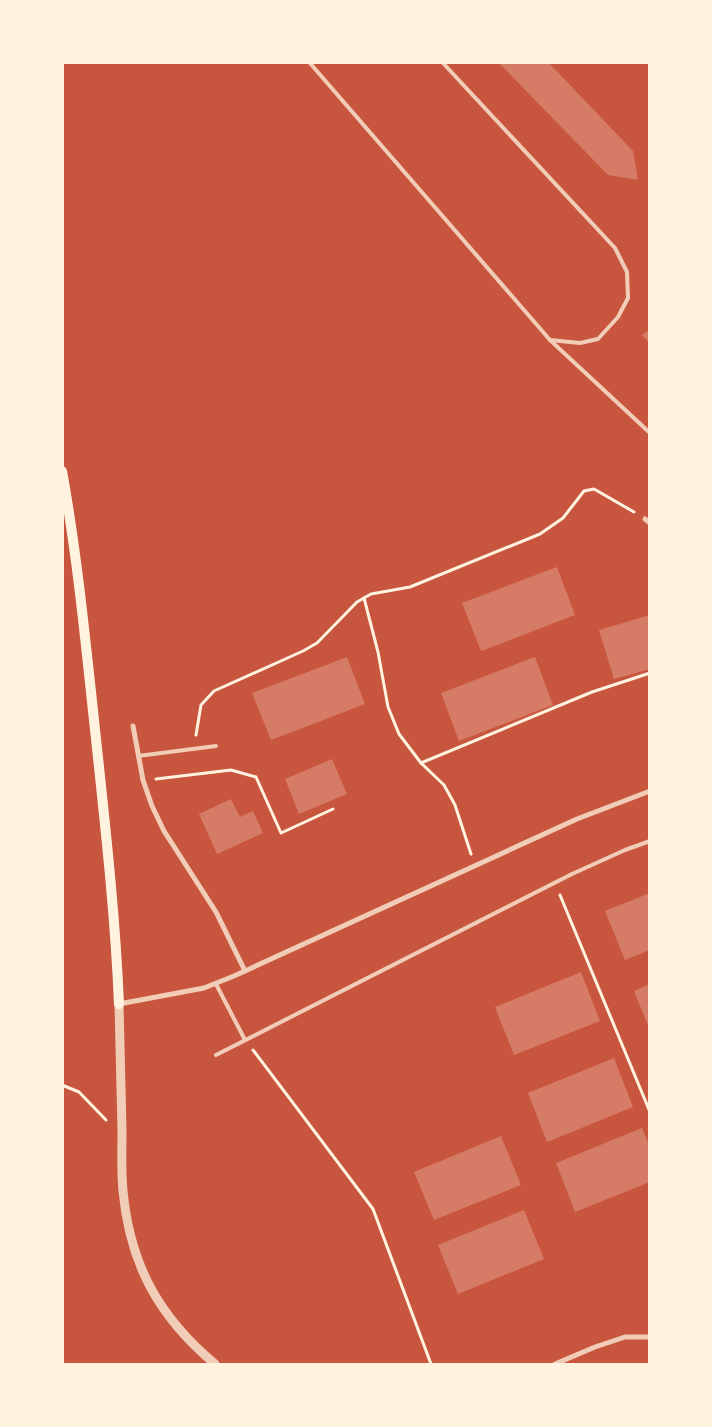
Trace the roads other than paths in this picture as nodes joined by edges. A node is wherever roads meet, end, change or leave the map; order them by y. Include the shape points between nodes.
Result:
1 (308, 62) edge
2 (442, 62) edge
3 (550, 340) junction
4 (650, 433) edge
5 (62, 471) edge
6 (133, 726) dead end
7 (216, 746) dead end
8 (138, 756) junction
9 (650, 791) edge
10 (650, 841) edge
11 (245, 971) junction
12 (216, 984) junction
13 (119, 1004) junction
14 (245, 1040) junction
15 (216, 1055) dead end
16 (650, 1337) edge
17 (215, 1364) edge
18 (555, 1364) edge

1 - 3 lane
2 - 3 lane via 615,248 627,272 628,298 618,318 598,339 580,343
3 - 4 lane
5 - 13 main road via 81,595 109,853
6 - 8 street
7 - 8 lane
8 - 11 street via 152,806 164,831 216,912
9 - 11 street via 578,819
10 - 14 lane via 555,883
11 - 12 street
12 - 13 street
12 - 14 lane
13 - 17 street via 122,1190 127,1222 150,1289 179,1330
14 - 15 lane
16 - 18 street via 625,1337

